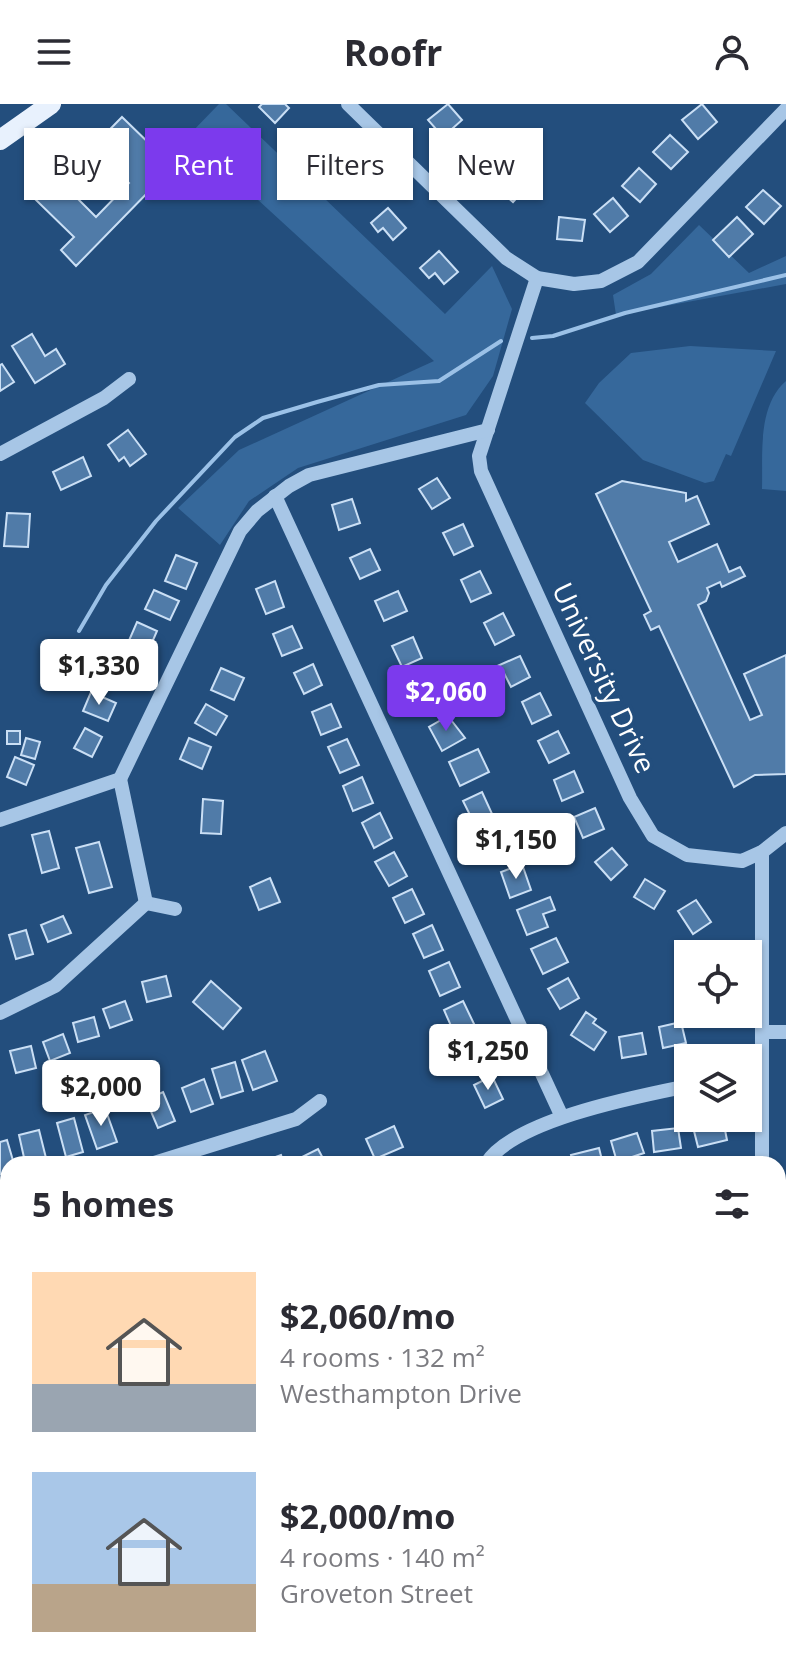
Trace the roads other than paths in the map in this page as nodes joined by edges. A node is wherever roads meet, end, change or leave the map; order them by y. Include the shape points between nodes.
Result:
1 (51, 104) edge
2 (348, 104) edge
3 (786, 109) edge
4 (0, 140) edge
5 (537, 278) junction
6 (129, 379) dead end
7 (488, 430) junction
8 (0, 454) edge
9 (275, 496) junction
10 (120, 779) junction
11 (0, 820) edge
12 (786, 833) edge
13 (762, 852) junction
14 (146, 903) junction
15 (175, 909) dead end
16 (0, 1013) edge
17 (762, 1032) junction
18 (786, 1032) edge
19 (760, 1044) edge
20 (674, 1089) edge
21 (320, 1101) dead end
22 (562, 1117) junction
23 (759, 1132) edge
24 (177, 1156) edge
25 (492, 1156) edge
26 (761, 1156) edge

1 - 4 main road
2 - 5 street via 506,258
3 - 5 street via 638,262 601,281 574,284
5 - 7 street, University Drive
6 - 8 street
7 - 9 street via 309,475
7 - 13 street, University Drive via 479,456 481,471 644,824 664,845 687,855 742,861
9 - 10 street via 240,531
9 - 22 street
10 - 11 street
10 - 14 street
12 - 13 street
13 - 17 street
14 - 15 street
14 - 16 street via 55,986
17 - 18 street
17 - 19 street
20 - 22 street
21 - 24 street via 296,1119
22 - 25 street
23 - 26 street

